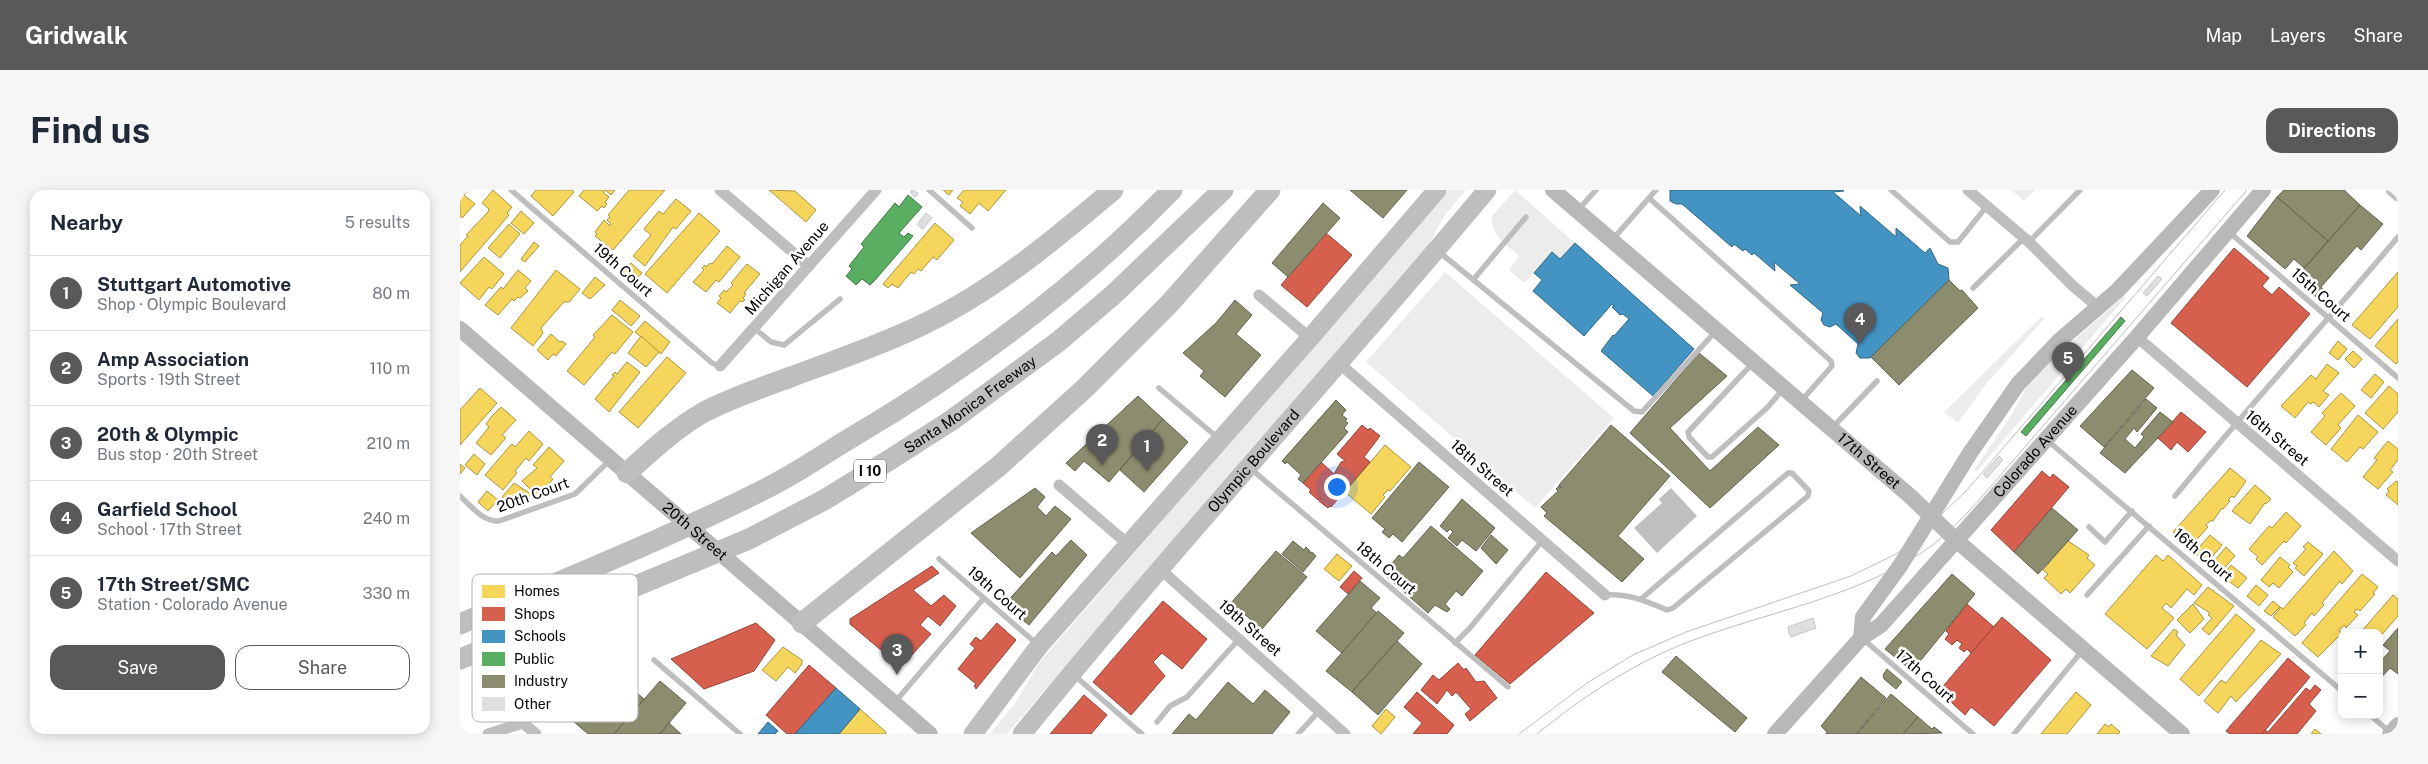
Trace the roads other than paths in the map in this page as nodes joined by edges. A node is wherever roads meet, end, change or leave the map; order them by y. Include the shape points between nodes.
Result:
1 (512, 190) edge
2 (720, 190) edge
3 (876, 190) edge
4 (929, 190) edge
5 (1113, 190) edge
6 (1172, 190) edge
7 (1223, 190) edge
8 (1270, 190) edge
9 (1436, 190) edge
10 (1486, 190) edge
11 (1554, 190) edge
12 (1596, 190) edge
13 (1656, 190) edge
14 (1891, 190) edge
15 (1968, 190) edge
16 (2080, 190) edge
17 (2212, 190) edge
18 (2263, 190) edge
19 (2391, 190) edge
20 (2398, 196) edge
21 (1649, 198) junction
22 (1987, 206) junction
23 (1578, 211) junction
24 (1526, 217) dead end
25 (972, 228) dead end
26 (2228, 231) junction
27 (2398, 237) edge
28 (1612, 240) junction
29 (2027, 240) junction
30 (1436, 250) junction
31 (809, 266) junction
32 (1474, 280) junction
33 (1973, 288) dead end
34 (1259, 295) dead end
35 (840, 299) dead end
36 (2098, 307) junction
37 (2329, 319) junction
38 (754, 328) junction
39 (460, 329) edge
40 (1716, 331) junction
41 (2137, 337) junction
42 (1310, 338) junction
43 (1754, 363) junction
44 (1340, 364) junction
45 (720, 366) joint
46 (2398, 378) edge
47 (1876, 381) dead end
48 (1159, 388) dead end
49 (1783, 389) junction
50 (1800, 403) junction
51 (2236, 424) junction
52 (1830, 429) junction
53 (1220, 439) junction
54 (2046, 439) junction
55 (611, 459) junction
56 (1249, 468) junction
57 (635, 479) junction
58 (1059, 485) dead end
59 (460, 496) edge
60 (2176, 496) dead end
61 (2132, 511) junction
62 (1930, 515) junction
63 (2149, 526) junction
64 (2089, 528) dead end
65 (1957, 540) junction
66 (1542, 541) junction
67 (1130, 545) junction
68 (939, 559) dead end
69 (2398, 561) edge
70 (1160, 569) junction
71 (577, 574) edge
72 (638, 585) edge
73 (1605, 595) joint
74 (2087, 595) dead end
75 (984, 598) junction
76 (1641, 599) junction
77 (472, 619) edge
78 (802, 623) junction
79 (460, 624) edge
80 (1861, 638) junction
81 (1239, 639) junction
82 (1455, 643) junction
83 (1039, 646) junction
84 (2083, 649) junction
85 (472, 654) edge
86 (460, 659) edge
87 (654, 660) dead end
88 (1071, 673) junction
89 (1508, 687) dead end
90 (2338, 688) edge
91 (894, 703) junction
92 (1320, 710) junction
93 (2376, 719) edge
94 (1157, 722) dead end
95 (2393, 731) edge
96 (489, 734) edge
97 (536, 734) edge
98 (740, 734) edge
99 (930, 734) edge
100 (974, 734) edge
101 (1022, 734) edge
102 (1142, 734) edge
103 (1298, 734) edge
104 (1345, 734) edge
105 (1351, 734) edge
106 (1776, 734) edge
107 (1973, 734) edge
108 (2014, 734) edge
109 (2182, 734) edge

1 - 45 lane, 19th Court via 712,363
2 - 31 street
3 - 31 street, Michigan Avenue
4 - 25 lane
5 - 57 highway via 1050,243 924,325 704,413 654,449
6 - 71 highway, I 10 via 1074,282 990,348 897,411 767,488
7 - 72 highway, Santa Monica Freeway / I 10 via 1113,295 1059,341 952,420 824,500 749,539
8 - 78 highway via 1170,303 1084,389 999,466
9 - 42 main road
10 - 30 main road, Olympic Boulevard
11 - 23 main road, 17th Street
12 - 23 lane
13 - 21 lane
14 - 22 lane via 1950,242 1958,242
15 - 22 street
16 - 29 lane
17 - 36 main road
18 - 26 main road, Colorado Avenue
19 - 20 street
21 - 28 lane
21 - 50 lane via 1831,361 1832,366
22 - 29 street
23 - 28 main road, 17th Street
24 - 32 lane
26 - 37 lane, 15th Court
26 - 41 main road, Colorado Avenue
27 - 37 lane
28 - 40 main road, 17th Street
29 - 33 lane
29 - 36 street
30 - 32 lane
30 - 44 main road, Olympic Boulevard
31 - 38 street, Michigan Avenue
32 - 40 lane via 1634,411 1642,412
34 - 42 street
35 - 38 lane via 784,345 771,342
36 - 62 main road via 2041,358 2018,384
37 - 46 lane, 15th Court
37 - 51 lane
38 - 45 street, Michigan Avenue
39 - 55 main road, 20th Street
40 - 43 main road, 17th Street
41 - 51 street, 16th Street
41 - 54 main road, Colorado Avenue
42 - 53 main road
43 - 49 main road, 17th Street
43 - 49 lane via 1688,432 1689,438 1708,457 1712,457 1761,413
44 - 56 main road, Olympic Boulevard
44 - 66 street, 18th Street
47 - 52 lane
48 - 53 lane
49 - 50 main road, 17th Street
50 - 52 main road, 17th Street
51 - 60 lane
51 - 69 street, 16th Street
52 - 62 main road, 17th Street
53 - 67 main road
54 - 61 lane, 16th Court
54 - 65 main road, Colorado Avenue
55 - 57 main road, 20th Street
55 - 59 lane, 20th Court via 575,494 499,521 490,522
56 - 70 main road, Olympic Boulevard
56 - 82 lane, 18th Court
57 - 78 main road, 20th Street
58 - 67 street
61 - 63 lane, 16th Court
61 - 64 lane via 2105,542
62 - 65 main road, 17th Street
62 - 80 main road via 1900,566 1863,617
63 - 74 lane
63 - 90 lane, 16th Court
65 - 80 main road, Colorado Avenue via 1881,625
65 - 84 main road, 17th Street
66 - 73 street, 18th Street
66 - 82 lane
67 - 83 main road
68 - 75 lane, 19th Court
70 - 81 street, 19th Street
70 - 88 main road, Olympic Boulevard
73 - 76 lane
75 - 83 lane, 19th Court
75 - 91 lane
76 - 76 lane via 1667,610 1674,608 1808,496 1809,491 1792,473 1788,473
77 - 79 highway, I 10
78 - 91 main road, 20th Street
80 - 106 main road, Colorado Avenue
80 - 107 lane, 17th Court
81 - 92 street, 19th Street
81 - 94 lane via 1186,697 1170,706
82 - 89 lane, 18th Court
83 - 100 main road
84 - 108 lane
84 - 109 main road, 17th Street
85 - 86 highway, Santa Monica Freeway / I 10
87 - 98 lane
88 - 101 main road, Olympic Boulevard
88 - 102 lane
91 - 99 main road, 20th Street
92 - 103 lane
92 - 104 street, 19th Street
92 - 105 street, 19th Street
93 - 95 lane
96 - 97 street via 523,722

